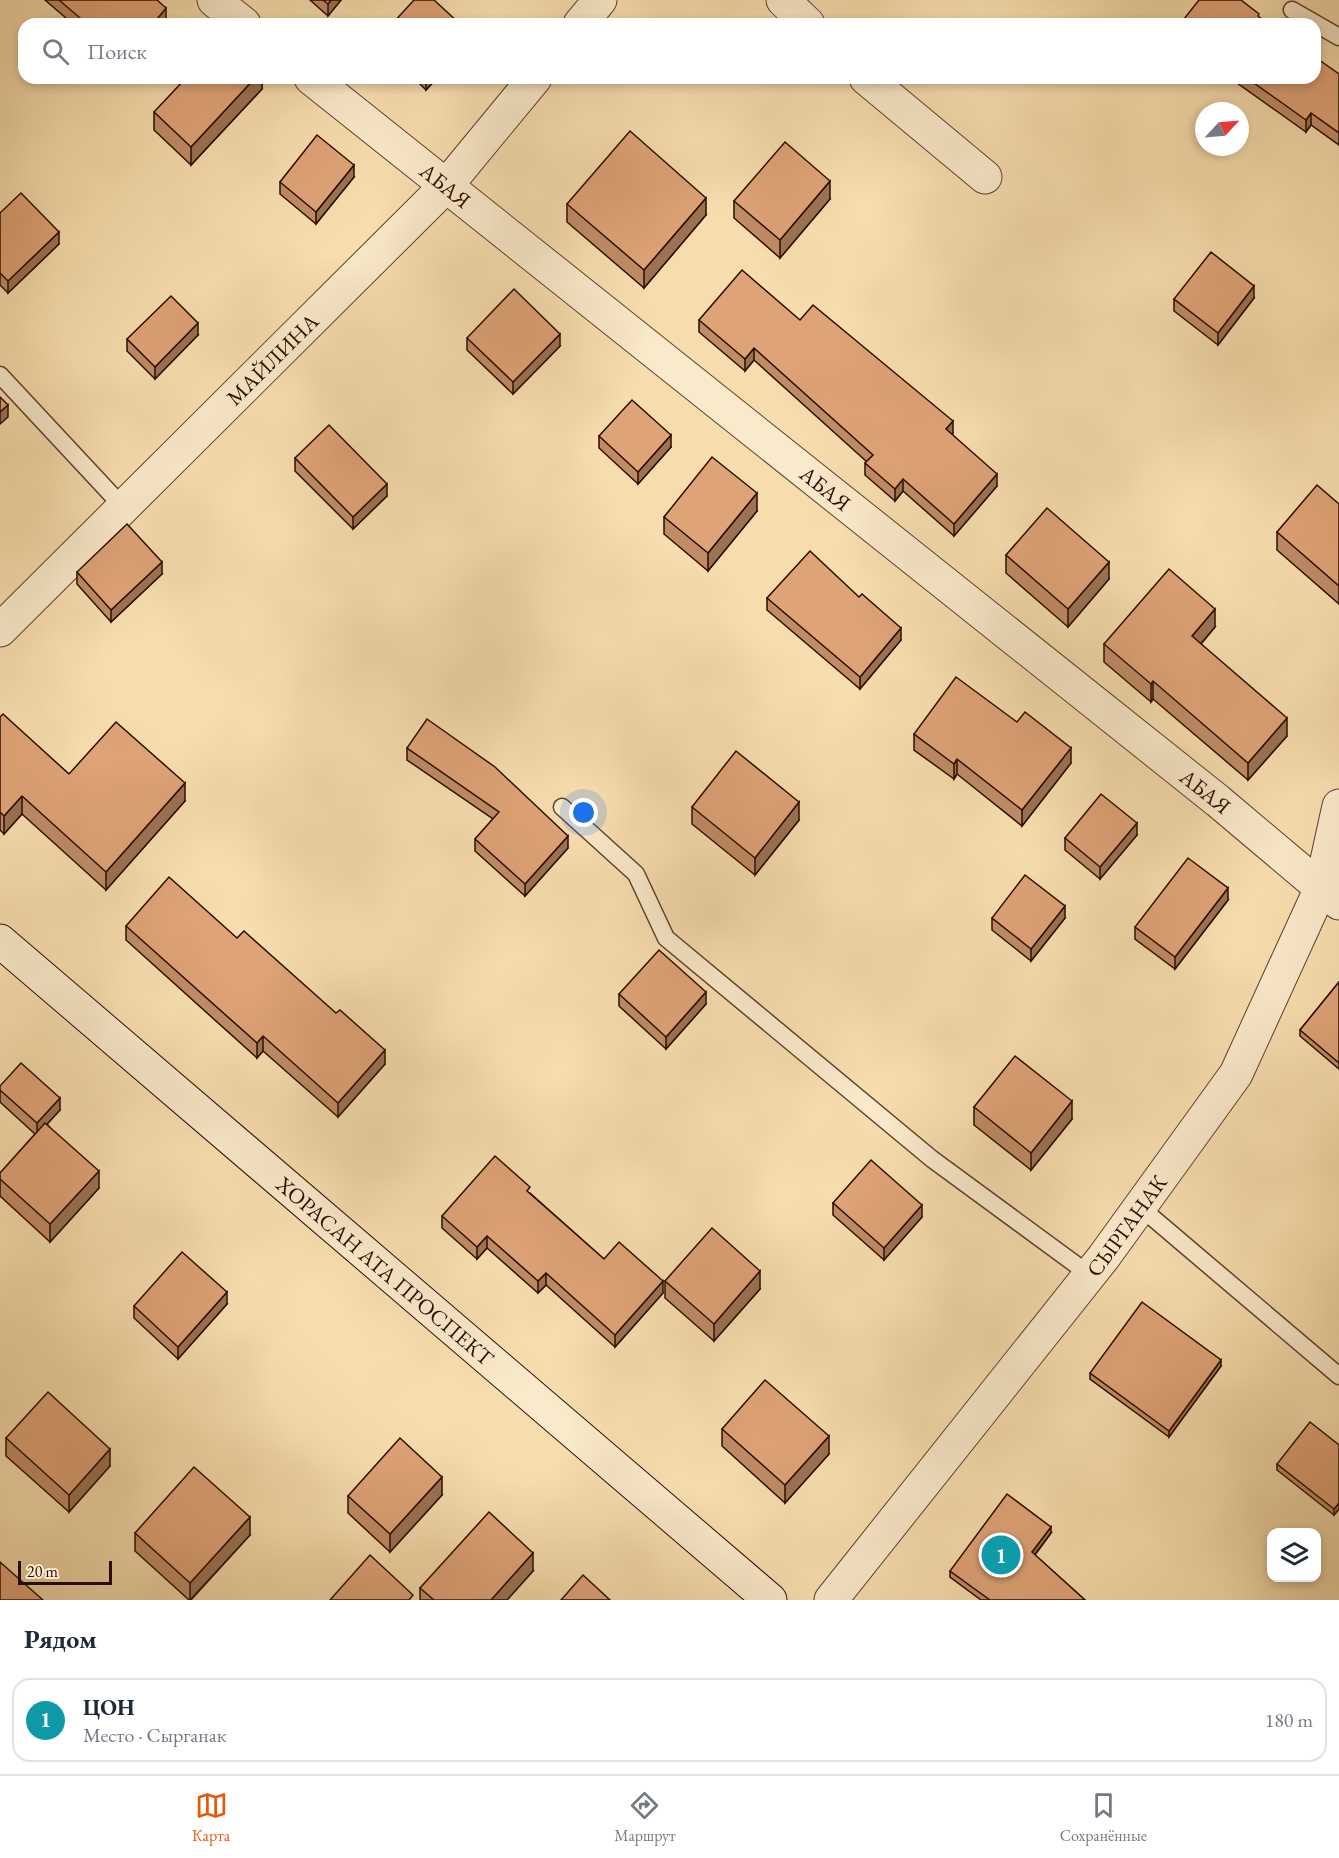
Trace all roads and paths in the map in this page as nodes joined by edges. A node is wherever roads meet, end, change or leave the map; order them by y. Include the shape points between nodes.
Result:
1 (214, 0) edge
2 (600, 0) edge
3 (783, 0) edge
4 (1292, 10) dead end
5 (236, 18) edge
6 (585, 18) edge
7 (802, 18) edge
8 (1306, 18) edge
9 (1321, 27) edge
10 (1339, 37) edge
11 (318, 84) edge
12 (530, 84) edge
13 (873, 84) edge
14 (985, 177) dead end
15 (446, 186) junction
16 (0, 375) edge
17 (123, 507) junction
18 (0, 630) edge
19 (1339, 806) edge
20 (561, 807) dead end
21 (1330, 895) edge
22 (0, 941) edge
23 (1140, 1207) junction
24 (1090, 1275) junction
25 (1339, 1376) edge
26 (770, 1600) edge
27 (831, 1600) edge

1 - 5 street
2 - 6 street
3 - 7 street
4 - 8 lane
9 - 10 lane
11 - 15 street, АБАЯ
12 - 15 street, МАЙЛИНА
13 - 14 street
15 - 17 street, МАЙЛИНА
15 - 21 street, АБАЯ via 1218,801
16 - 17 lane
17 - 18 street, МАЙЛИНА
19 - 21 street, СЫРГАНАК
20 - 24 lane via 636,874 666,938 932,1159
21 - 23 street, СЫРГАНАК via 1236,1074
22 - 26 street, ХОРАСАН АТА ПРОСПЕКТ
23 - 24 street, СЫРГАНАК
23 - 25 lane
24 - 27 street, СЫРГАНАК

